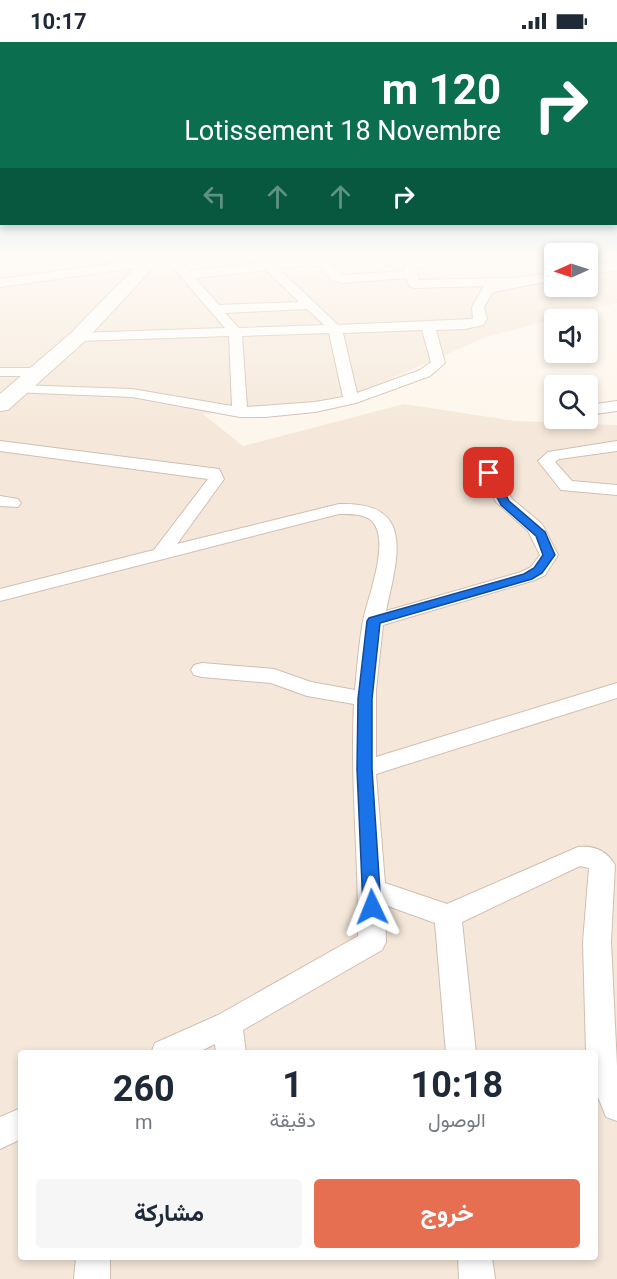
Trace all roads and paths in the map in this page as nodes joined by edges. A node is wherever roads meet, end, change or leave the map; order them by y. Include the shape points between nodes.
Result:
1 (102, 315) edge
2 (221, 315) edge
3 (320, 315) edge
4 (480, 315) edge
5 (428, 326) junction
6 (335, 329) junction
7 (235, 332) junction
8 (78, 337) junction
9 (0, 372) edge
10 (36, 372) junction
11 (17, 389) junction
12 (351, 400) junction
13 (0, 405) edge
14 (617, 406) edge
15 (598, 409) edge
16 (240, 412) junction
17 (0, 446) edge
18 (617, 446) edge
19 (482, 458) dead end
20 (617, 490) edge
21 (161, 554) junction
22 (0, 595) edge
23 (374, 621) junction
24 (202, 670) dead end
25 (617, 690) edge
26 (365, 699) junction
27 (364, 769) junction
28 (372, 889) junction
29 (448, 916) junction
30 (607, 937) edge
31 (228, 1024) junction
32 (172, 1050) edge
33 (231, 1050) edge
34 (461, 1050) edge
35 (605, 1068) edge
36 (617, 1106) edge
37 (18, 1124) edge
38 (0, 1133) edge
39 (93, 1260) edge
40 (475, 1260) edge
41 (92, 1279) edge
42 (477, 1279) edge

1 - 8 street
2 - 7 street
3 - 6 street
4 - 5 street via 478,322 465,325
5 - 6 street
5 - 12 street via 436,366
6 - 7 street
6 - 12 street
7 - 8 street
7 - 16 street
8 - 10 street
9 - 10 street
10 - 11 street
11 - 13 street
11 - 16 street via 132,393
12 - 16 street via 315,407
14 - 15 street
17 - 21 street via 213,473 216,479
18 - 20 street via 554,455 546,461 567,486
19 - 23 street via 505,502 536,528 549,555 538,571 528,576
21 - 22 street
21 - 23 street via 339,508 358,508 386,527 389,546
23 - 26 street
24 - 26 street via 274,676 307,689
25 - 27 street
26 - 27 street
27 - 28 street
28 - 29 street
28 - 31 street via 372,942
29 - 30 street via 583,855 602,865
29 - 34 street
30 - 35 street
31 - 32 street
31 - 33 street
35 - 36 street
37 - 38 street
39 - 41 street
40 - 42 street

